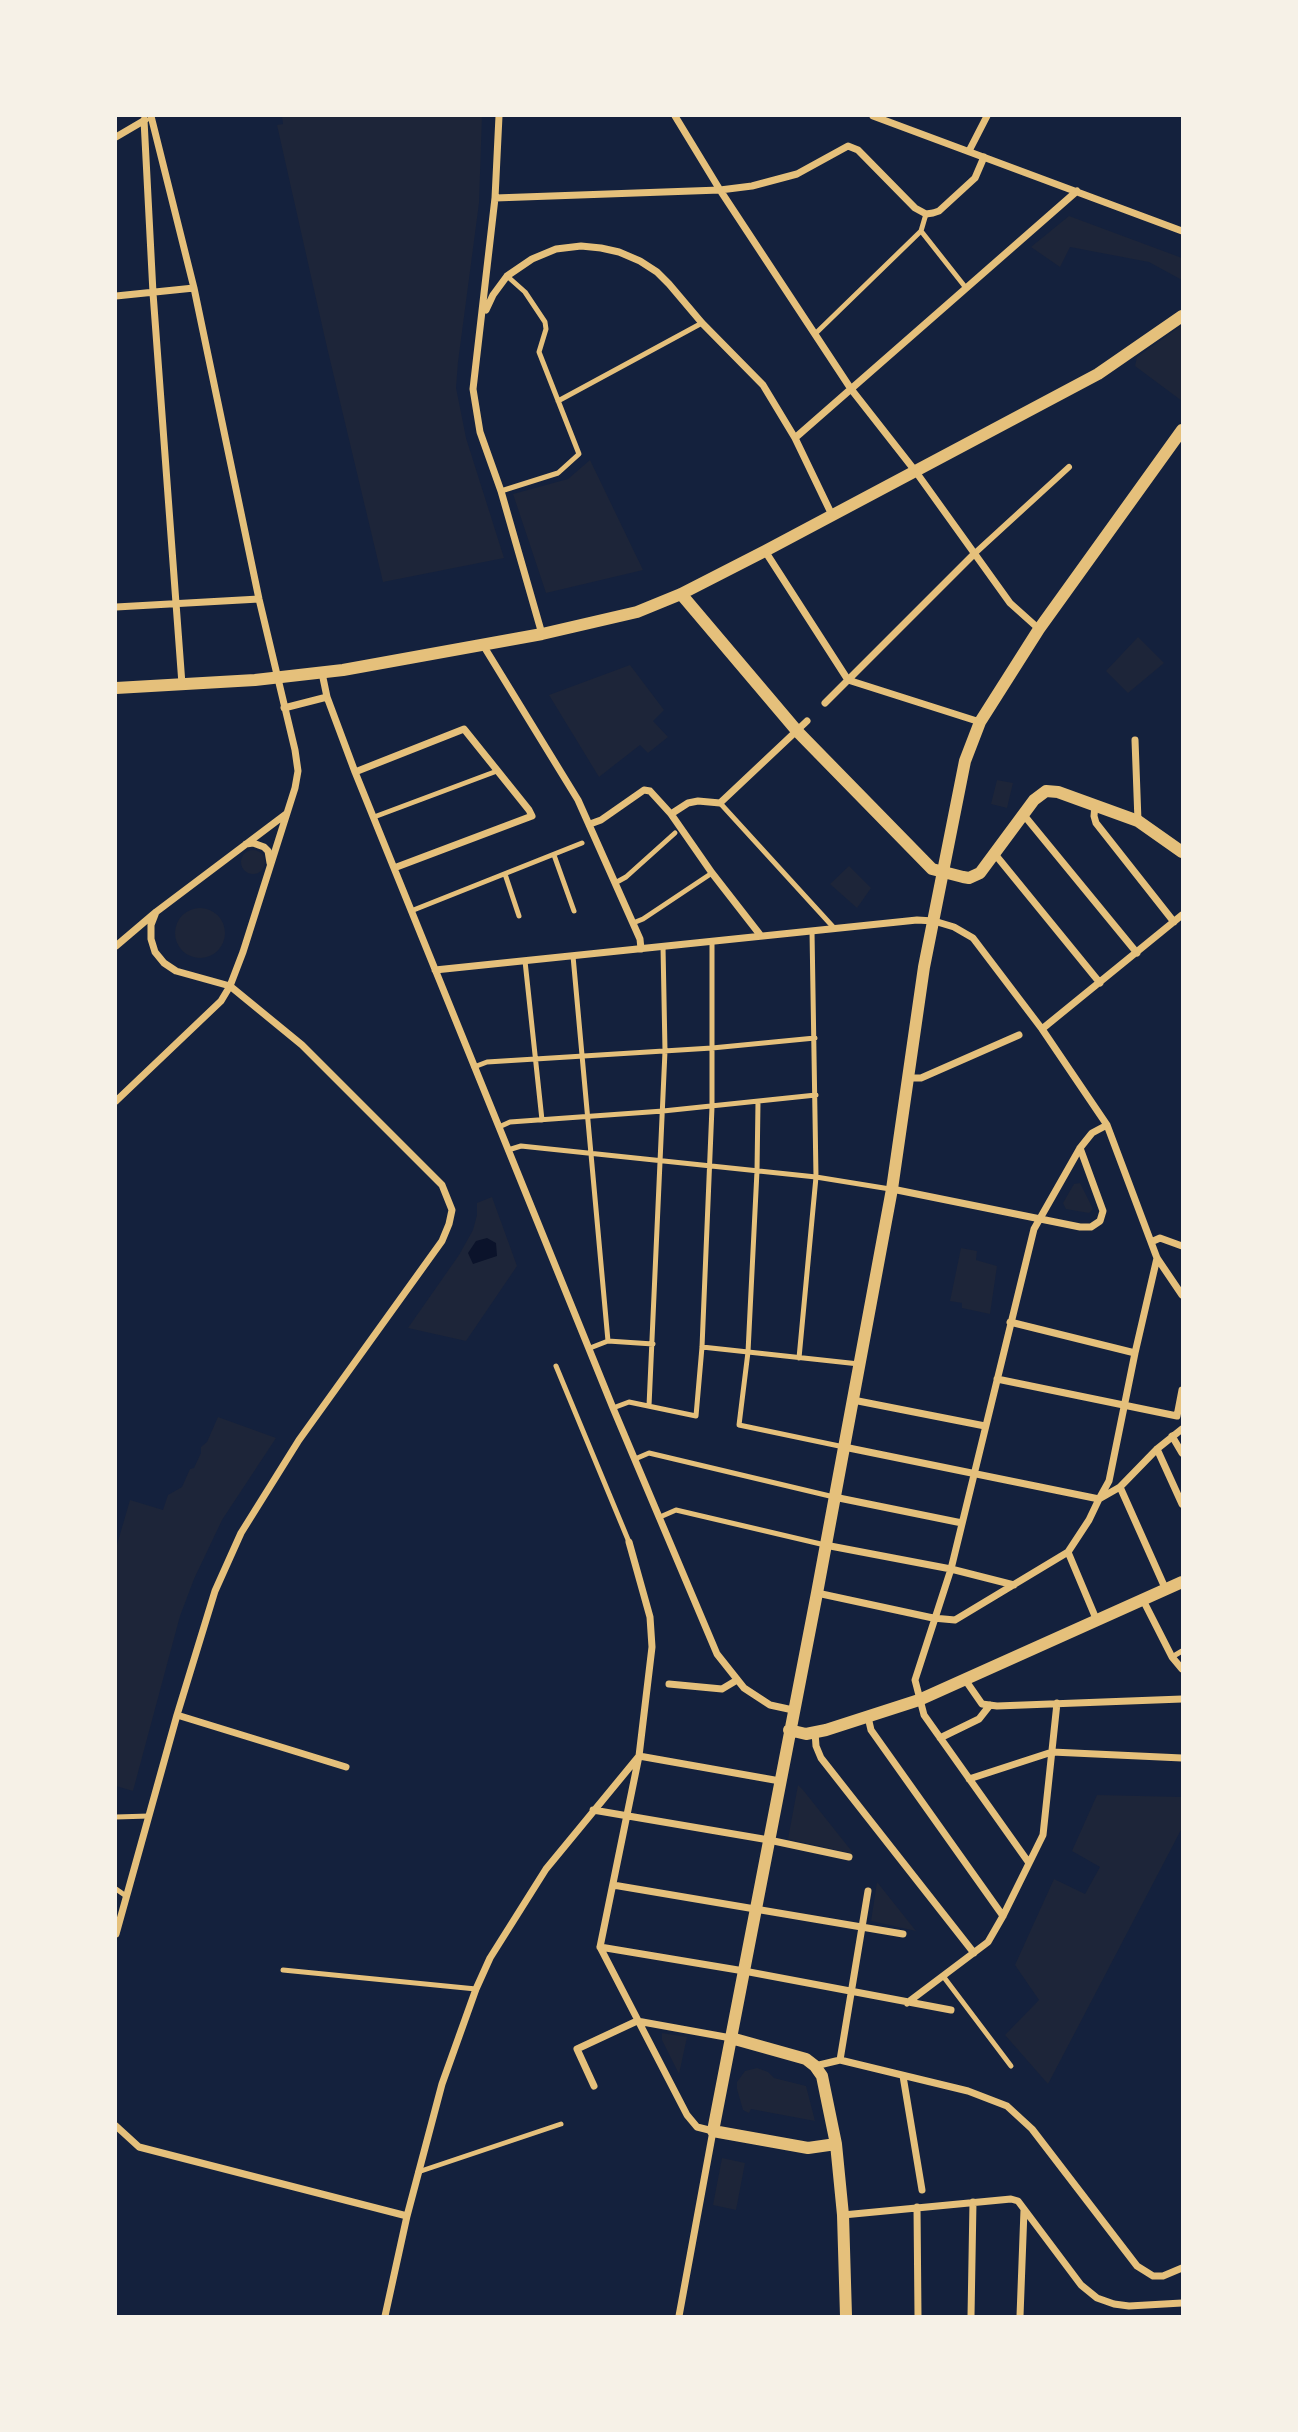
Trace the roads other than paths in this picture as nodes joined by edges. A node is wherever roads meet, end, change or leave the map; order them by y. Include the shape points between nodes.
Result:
1 (499, 116) edge
2 (675, 116) edge
3 (873, 116) edge
4 (986, 116) edge
5 (149, 117) edge
6 (116, 137) edge
7 (969, 151) junction
8 (984, 157) junction
9 (720, 190) junction
10 (1077, 191) junction
11 (495, 198) junction
12 (926, 214) junction
13 (921, 231) junction
14 (1182, 231) edge
15 (507, 276) junction
16 (194, 288) junction
17 (966, 288) junction
18 (153, 293) junction
19 (116, 296) edge
20 (1182, 316) edge
21 (483, 317) junction
22 (702, 323) junction
23 (815, 334) junction
24 (851, 389) junction
25 (558, 401) junction
26 (1180, 433) edge
27 (795, 438) junction
28 (1069, 467) dead end
29 (916, 472) junction
30 (501, 491) junction
31 (832, 515) junction
32 (765, 551) junction
33 (974, 555) junction
34 (681, 594) junction
35 (259, 599) junction
36 (175, 604) junction
37 (116, 607) edge
38 (1039, 629) junction
39 (542, 635) junction
40 (483, 645) junction
41 (322, 673) junction
42 (276, 677) junction
43 (848, 680) junction
44 (183, 684) junction
45 (116, 688) edge
46 (327, 697) junction
47 (825, 703) dead end
48 (284, 708) junction
49 (807, 721) dead end
50 (980, 722) junction
51 (797, 731) junction
52 (1135, 740) dead end
53 (497, 771) junction
54 (355, 772) junction
55 (720, 803) junction
56 (1095, 805) junction
57 (287, 813) junction
58 (671, 814) junction
59 (1023, 814) junction
60 (374, 817) junction
61 (1138, 821) junction
62 (590, 824) junction
63 (675, 833) dead end
64 (582, 844) dead end
65 (243, 845) junction
66 (1182, 852) edge
67 (994, 853) junction
68 (554, 855) junction
69 (394, 868) junction
70 (269, 870) junction
71 (943, 872) junction
72 (712, 873) junction
73 (506, 874) junction
74 (615, 883) junction
75 (411, 911) junction
76 (574, 911) dead end
77 (156, 912) junction
78 (1182, 915) edge
79 (519, 916) dead end
80 (934, 921) junction
81 (1174, 922) junction
82 (633, 923) junction
83 (835, 929) junction
84 (812, 931) junction
85 (761, 936) junction
86 (712, 942) junction
87 (116, 946) edge
88 (663, 946) junction
89 (641, 949) junction
90 (1137, 953) junction
91 (573, 956) junction
92 (525, 961) junction
93 (435, 970) junction
94 (1100, 983) junction
95 (230, 986) junction
96 (1042, 1029) junction
97 (1019, 1035) dead end
98 (814, 1038) junction
99 (712, 1048) junction
100 (665, 1051) junction
101 (583, 1057) junction
102 (536, 1059) junction
103 (474, 1067) junction
104 (908, 1079) junction
105 (816, 1095) junction
106 (116, 1101) edge
107 (758, 1102) junction
108 (712, 1107) junction
109 (663, 1111) junction
110 (588, 1116) junction
111 (542, 1120) junction
112 (1107, 1125) junction
113 (499, 1127) junction
114 (1080, 1148) junction
115 (508, 1150) junction
116 (591, 1153) junction
117 (661, 1161) junction
118 (710, 1166) junction
119 (757, 1171) junction
120 (816, 1177) junction
121 (892, 1189) junction
122 (1039, 1218) junction
123 (1151, 1242) junction
124 (1182, 1246) edge
125 (1157, 1258) junction
126 (1182, 1295) edge
127 (1010, 1322) junction
128 (608, 1341) junction
129 (653, 1344) junction
130 (702, 1347) junction
131 (590, 1348) junction
132 (748, 1352) junction
133 (1135, 1353) junction
134 (799, 1358) junction
135 (859, 1364) junction
136 (556, 1366) dead end
137 (997, 1379) junction
138 (1182, 1390) edge
139 (853, 1400) junction
140 (1125, 1405) junction
141 (649, 1406) junction
142 (613, 1408) junction
143 (985, 1426) junction
144 (1182, 1429) edge
145 (1172, 1436) junction
146 (844, 1447) junction
147 (1157, 1449) junction
148 (1182, 1453) edge
149 (635, 1459) junction
150 (974, 1474) junction
151 (1120, 1487) junction
152 (834, 1497) junction
153 (1099, 1499) junction
154 (1182, 1504) edge
155 (660, 1517) junction
156 (962, 1523) junction
157 (629, 1542) joint
158 (825, 1545) junction
159 (1068, 1552) junction
160 (951, 1569) junction
161 (1182, 1583) edge
162 (1014, 1585) junction
163 (1166, 1590) junction
164 (817, 1593) junction
165 (1143, 1600) junction
166 (933, 1618) junction
167 (1097, 1621) junction
168 (1182, 1651) edge
169 (1172, 1657) junction
170 (1182, 1669) edge
171 (737, 1680) junction
172 (966, 1681) junction
173 (669, 1684) dead end
174 (1182, 1699) edge
175 (919, 1700) junction
176 (1057, 1703) junction
177 (990, 1705) junction
178 (793, 1710) junction
179 (177, 1716) junction
180 (868, 1717) junction
181 (789, 1730) junction
182 (815, 1732) junction
183 (940, 1738) junction
184 (1052, 1752) junction
185 (639, 1756) junction
186 (1182, 1758) edge
187 (346, 1767) dead end
188 (969, 1779) junction
189 (780, 1781) junction
190 (593, 1810) junction
191 (149, 1816) junction
192 (627, 1816) junction
193 (116, 1817) edge
194 (769, 1840) junction
195 (849, 1857) dead end
196 (1029, 1863) junction
197 (613, 1885) junction
198 (116, 1889) edge
199 (868, 1891) dead end
200 (126, 1896) junction
201 (756, 1909) junction
202 (1003, 1916) junction
203 (862, 1927) junction
204 (116, 1934) edge
205 (903, 1934) dead end
206 (600, 1947) junction
207 (974, 1953) junction
208 (283, 1969) dead end
209 (744, 1971) junction
210 (943, 1976) junction
211 (476, 1989) junction
212 (852, 1993) junction
213 (907, 2003) junction
214 (951, 2010) dead end
215 (637, 2021) junction
216 (731, 2038) junction
217 (840, 2060) junction
218 (815, 2066) junction
219 (1011, 2066) dead end
220 (903, 2076) junction
221 (594, 2086) dead end
222 (561, 2124) dead end
223 (116, 2126) edge
224 (713, 2132) junction
225 (836, 2144) junction
226 (417, 2173) junction
227 (922, 2190) dead end
228 (973, 2202) junction
229 (917, 2207) junction
230 (1024, 2210) junction
231 (407, 2216) junction
232 (843, 2216) junction
233 (1182, 2268) edge
234 (1182, 2303) edge
235 (1020, 2314) edge
236 (385, 2316) edge
237 (679, 2316) edge
238 (846, 2316) edge
239 (918, 2316) edge
240 (971, 2316) edge

1 - 11 street
2 - 9 street
3 - 7 street
4 - 7 street
5 - 6 street
5 - 16 street
5 - 18 street
7 - 8 street
8 - 10 street
8 - 12 street via 975,178 939,211
9 - 11 street
9 - 12 street via 797,174 852,146
9 - 23 street
10 - 14 street
10 - 17 street
11 - 21 street
12 - 13 lane
13 - 17 lane
13 - 23 lane
15 - 21 street
15 - 22 street via 532,258 556,249 581,246 619,252 657,272
15 - 25 lane via 545,321 539,352
16 - 18 street
16 - 35 street
17 - 24 street
18 - 19 street
18 - 36 street
20 - 29 street via 1098,374
21 - 30 street via 474,389 480,432
22 - 25 lane
22 - 27 street via 763,385
23 - 24 street
24 - 27 street
24 - 29 street
25 - 30 lane via 579,454 558,473
26 - 38 street
27 - 31 street
28 - 33 street
29 - 31 street
29 - 33 street
30 - 39 street
31 - 32 street
32 - 34 street
32 - 43 street
33 - 38 street via 1010,603
33 - 43 street
34 - 39 street via 637,612
34 - 51 street
35 - 36 street
35 - 42 street
36 - 37 street
36 - 44 street
38 - 50 street
39 - 40 street
40 - 41 street
40 - 62 street
41 - 42 street
41 - 46 street
42 - 44 street
42 - 48 street
43 - 47 street
43 - 50 street
44 - 45 street
46 - 48 street
46 - 54 street
48 - 57 street via 298,771
49 - 51 street
50 - 71 street via 965,761
51 - 55 street
51 - 71 street via 924,863
52 - 61 street
53 - 54 street via 464,729
53 - 60 lane
53 - 69 street via 532,817
54 - 60 street
55 - 58 street via 688,803
55 - 83 lane
56 - 59 street via 1046,791
56 - 61 street
56 - 81 street via 1096,823
57 - 65 street
57 - 70 street
58 - 62 street via 644,790
58 - 72 street
59 - 67 street
59 - 90 street
60 - 69 street
61 - 66 street
62 - 74 street
63 - 74 lane
64 - 68 lane
65 - 70 street via 264,847 270,857
65 - 77 street
67 - 71 street via 975,876
67 - 94 street
68 - 73 lane
68 - 76 lane
69 - 75 street
70 - 95 street
71 - 80 street
72 - 82 lane
72 - 85 street
73 - 75 lane
73 - 79 lane
74 - 82 street
75 - 93 street
77 - 87 street
77 - 95 street via 151,939 164,963 176,971
78 - 81 street
80 - 83 street
80 - 96 street via 973,938
80 - 104 street
81 - 90 street
82 - 89 street
83 - 84 street
84 - 85 street
84 - 98 lane
85 - 86 street
86 - 88 street
86 - 99 lane
88 - 89 street
88 - 100 lane
89 - 91 street
90 - 94 street
91 - 92 street
91 - 101 lane
92 - 93 street
92 - 102 lane
93 - 103 street
94 - 96 street
95 - 106 street via 221,1001
95 - 179 street via 302,1045 442,1185 452,1210 442,1241 299,1440 241,1533 215,1591
96 - 112 street
97 - 104 street via 921,1078
98 - 99 lane
98 - 105 lane
99 - 100 lane
99 - 108 lane
100 - 101 lane
100 - 109 lane
101 - 102 lane
101 - 110 lane
102 - 103 lane
102 - 111 lane
103 - 113 street
104 - 121 street
105 - 107 lane
105 - 120 lane
107 - 108 lane
107 - 119 lane
108 - 109 lane
108 - 118 lane
109 - 110 lane
109 - 117 lane
110 - 111 lane
110 - 116 lane
111 - 113 lane
112 - 114 street via 1092,1133
112 - 123 street
113 - 115 street
114 - 122 street
114 - 122 street via 1102,1205 1100,1221 1086,1227
115 - 116 lane via 521,1146
115 - 131 street
116 - 117 lane
116 - 128 lane
117 - 118 lane
117 - 129 lane
118 - 119 lane
118 - 130 lane
119 - 120 lane
119 - 132 lane
120 - 121 lane
120 - 134 lane
121 - 122 street
121 - 135 street
122 - 127 street
123 - 124 street via 1160,1238
123 - 125 street
125 - 126 street
125 - 133 street
127 - 133 street
127 - 137 street
128 - 129 lane
128 - 131 lane
129 - 141 lane
130 - 132 lane
130 - 141 lane via 696,1416
131 - 142 street
132 - 134 lane
132 - 146 lane via 739,1425
133 - 140 street
134 - 135 lane
135 - 139 street
136 - 157 lane
137 - 140 street
137 - 143 street
138 - 140 street via 1177,1416
139 - 143 street
139 - 146 street
140 - 153 street via 1109,1481
141 - 142 lane via 629,1402
142 - 149 street
143 - 150 street
144 - 145 street
145 - 147 street
145 - 148 street
146 - 150 street
146 - 152 street
147 - 151 street
147 - 154 street
149 - 152 lane via 649,1453
149 - 155 street
150 - 153 street
150 - 156 street
151 - 153 street
151 - 163 street
152 - 156 street
152 - 158 street
153 - 159 street
155 - 158 lane via 676,1510
155 - 171 street via 717,1654
156 - 160 street
157 - 185 street via 650,1617 652,1647
158 - 160 street
158 - 164 street
159 - 162 street
159 - 167 street
160 - 162 street
160 - 166 street
161 - 163 street
162 - 166 street via 955,1620
163 - 165 street
164 - 166 street
164 - 178 street
165 - 167 street
165 - 169 street
166 - 175 street via 915,1680
167 - 172 street
168 - 169 lane
169 - 170 street
171 - 173 street via 722,1689
171 - 178 street via 770,1705
172 - 175 street
172 - 177 street via 982,1704
174 - 176 street
175 - 180 street
175 - 183 street
176 - 177 street
176 - 184 street
177 - 183 street via 979,1719
178 - 181 street
179 - 187 street
179 - 191 street
180 - 182 street
180 - 202 street via 871,1730
181 - 182 street
181 - 189 street
182 - 207 street via 821,1758
183 - 188 street
184 - 186 street
184 - 188 street
184 - 196 street via 1043,1835
185 - 189 street
185 - 190 street
185 - 192 street
188 - 196 street
189 - 194 street
190 - 192 street
190 - 211 street via 546,1869
191 - 193 lane
191 - 200 street
192 - 194 street
192 - 197 street
194 - 195 street
194 - 201 street
196 - 202 street
197 - 201 street
197 - 206 street
198 - 200 lane
199 - 203 street
200 - 204 street
201 - 203 street
201 - 209 street
202 - 207 street via 988,1942
203 - 205 street
203 - 212 street
206 - 209 street
206 - 215 street
207 - 210 street
208 - 211 lane
209 - 212 street
209 - 216 street
210 - 213 street
210 - 219 lane
211 - 226 street
212 - 213 street
212 - 217 street
213 - 214 street
215 - 216 street
215 - 221 street via 577,2049
215 - 224 street via 687,2115 697,2127
216 - 218 street via 806,2059
216 - 224 street
217 - 218 street
217 - 220 street
218 - 225 street via 822,2076
220 - 227 street
220 - 233 street via 1007,2106 1026,2122 1136,2266 1153,2276
222 - 226 lane
223 - 231 street via 139,2147
224 - 225 street via 808,2148
224 - 237 street
225 - 232 street
226 - 231 street
228 - 229 street
228 - 230 street via 1011,2199
228 - 240 street
229 - 232 street
229 - 239 street
230 - 234 street via 1081,2285 1097,2298 1129,2306
230 - 235 street
231 - 236 street
232 - 238 street

